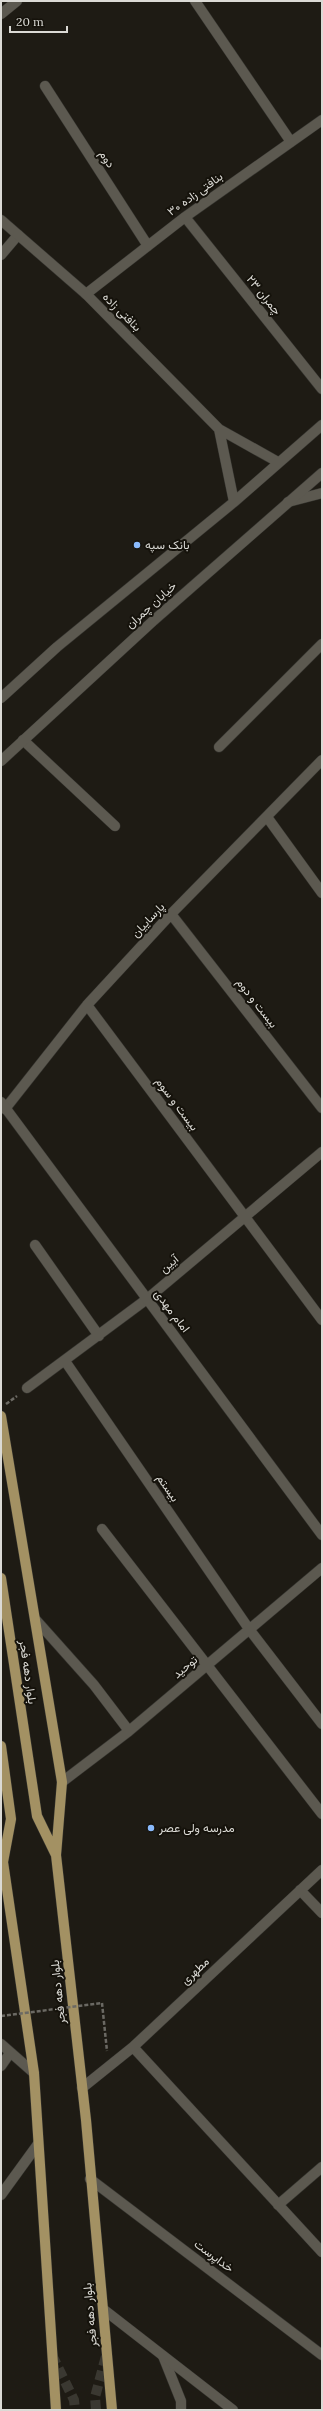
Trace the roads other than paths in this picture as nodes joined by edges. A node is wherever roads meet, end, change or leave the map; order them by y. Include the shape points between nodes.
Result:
1 (17, 1) edge
2 (195, 1) edge
3 (1, 14) edge
4 (45, 86) dead end
5 (322, 120) edge
6 (291, 142) junction
7 (185, 217) junction
8 (1, 220) edge
9 (18, 235) junction
10 (148, 246) junction
11 (1, 255) edge
12 (86, 294) junction
13 (322, 389) edge
14 (322, 425) edge
15 (219, 429) junction
16 (278, 462) junction
17 (322, 473) edge
18 (322, 493) edge
19 (234, 502) junction
20 (286, 502) junction
21 (322, 644) edge
22 (1, 698) edge
23 (23, 740) junction
24 (219, 747) dead end
25 (322, 760) edge
26 (1, 761) edge
27 (267, 817) junction
28 (115, 826) dead end
29 (322, 893) edge
30 (171, 914) junction
31 (87, 1005) junction
32 (2, 1106) edge
33 (322, 1108) edge
34 (322, 1152) edge
35 (246, 1218) junction
36 (35, 1245) dead end
37 (147, 1299) junction
38 (322, 1320) edge
39 (98, 1336) junction
40 (65, 1361) junction
41 (27, 1388) road end
42 (1, 1416) edge
43 (102, 1529) dead end
44 (322, 1535) edge
45 (322, 1568) edge
46 (1, 1578) edge
47 (36, 1620) junction
48 (249, 1629) junction
49 (206, 1666) junction
50 (322, 1724) edge
51 (129, 1731) junction
52 (1, 1746) edge
53 (62, 1782) junction
54 (322, 1814) edge
55 (56, 1855) junction
56 (2, 1860) edge
57 (322, 1870) edge
58 (300, 1890) junction
59 (322, 1913) edge
60 (1, 2044) edge
61 (133, 2047) junction
62 (10, 2053) junction
63 (1, 2066) edge
64 (34, 2073) junction
65 (82, 2088) junction
66 (38, 2144) junction
67 (322, 2167) edge
68 (90, 2179) junction
69 (1, 2195) edge
70 (278, 2205) junction
71 (322, 2252) edge
72 (103, 2309) junction
73 (322, 2355) edge
74 (163, 2356) junction
75 (56, 2410) edge
76 (112, 2410) edge
77 (181, 2410) edge
78 (234, 2410) edge

1 - 3 street
2 - 6 street
4 - 10 street, دوم
5 - 6 street, بنافتی زاده ۳۰
6 - 7 street, بنافتی زاده ۳۰
7 - 10 street, بنافتی زاده ۳۰
7 - 13 street, چمران ۲۳
8 - 9 street, بنافتی زاده
9 - 11 street
9 - 12 street, بنافتی زاده
10 - 12 street, بنافتی زاده ۳۰
12 - 15 street, بنافتی زاده
14 - 16 street
15 - 16 street, بنافتی زاده
15 - 19 street
16 - 19 street
17 - 20 street, خیابان چمران
18 - 20 street
19 - 22 street via 57,647
20 - 23 street, خیابان چمران
21 - 24 street
23 - 26 street, خیابان چمران
23 - 28 street
25 - 27 street, پارساییان
27 - 29 street
27 - 30 street, پارساییان
30 - 31 street, پارساییان
30 - 33 street, بیست و دوم
31 - 32 street, پارساییان
31 - 35 street, بیست و سوم
32 - 37 street, امام مهدی
34 - 35 street, آیین
35 - 37 street, آیین
35 - 38 street, بیست و سوم
36 - 39 street
37 - 39 street, آیین
37 - 44 street, امام مهدی
39 - 40 street, آیین
40 - 41 street, آیین
40 - 48 street, بیستم
42 - 47 main road
43 - 49 street
45 - 48 street, توحید
46 - 55 main road, بلوار دهه فجر via 37,1816
47 - 51 street via 94,1684
47 - 53 main road
48 - 49 street, توحید
48 - 50 street, بیستم
49 - 51 street, توحید
49 - 54 street
51 - 53 street, توحید
52 - 56 main road via 11,1819
53 - 55 main road
55 - 65 main road, بلوار دهه فجر
56 - 64 main road
57 - 58 street, مطهری
58 - 59 street
58 - 61 street, مطهری
60 - 62 street
61 - 65 street, مطهری
61 - 70 street
62 - 63 street
62 - 64 street
64 - 66 main road
65 - 68 main road, بلوار دهه فجر
66 - 69 street
66 - 75 main road
67 - 70 street
68 - 72 main road, بلوار دهه فجر
68 - 73 street, خداپرست
70 - 71 street
72 - 74 street
72 - 76 main road, بلوار دهه فجر
74 - 77 street via 181,2401
74 - 78 street

